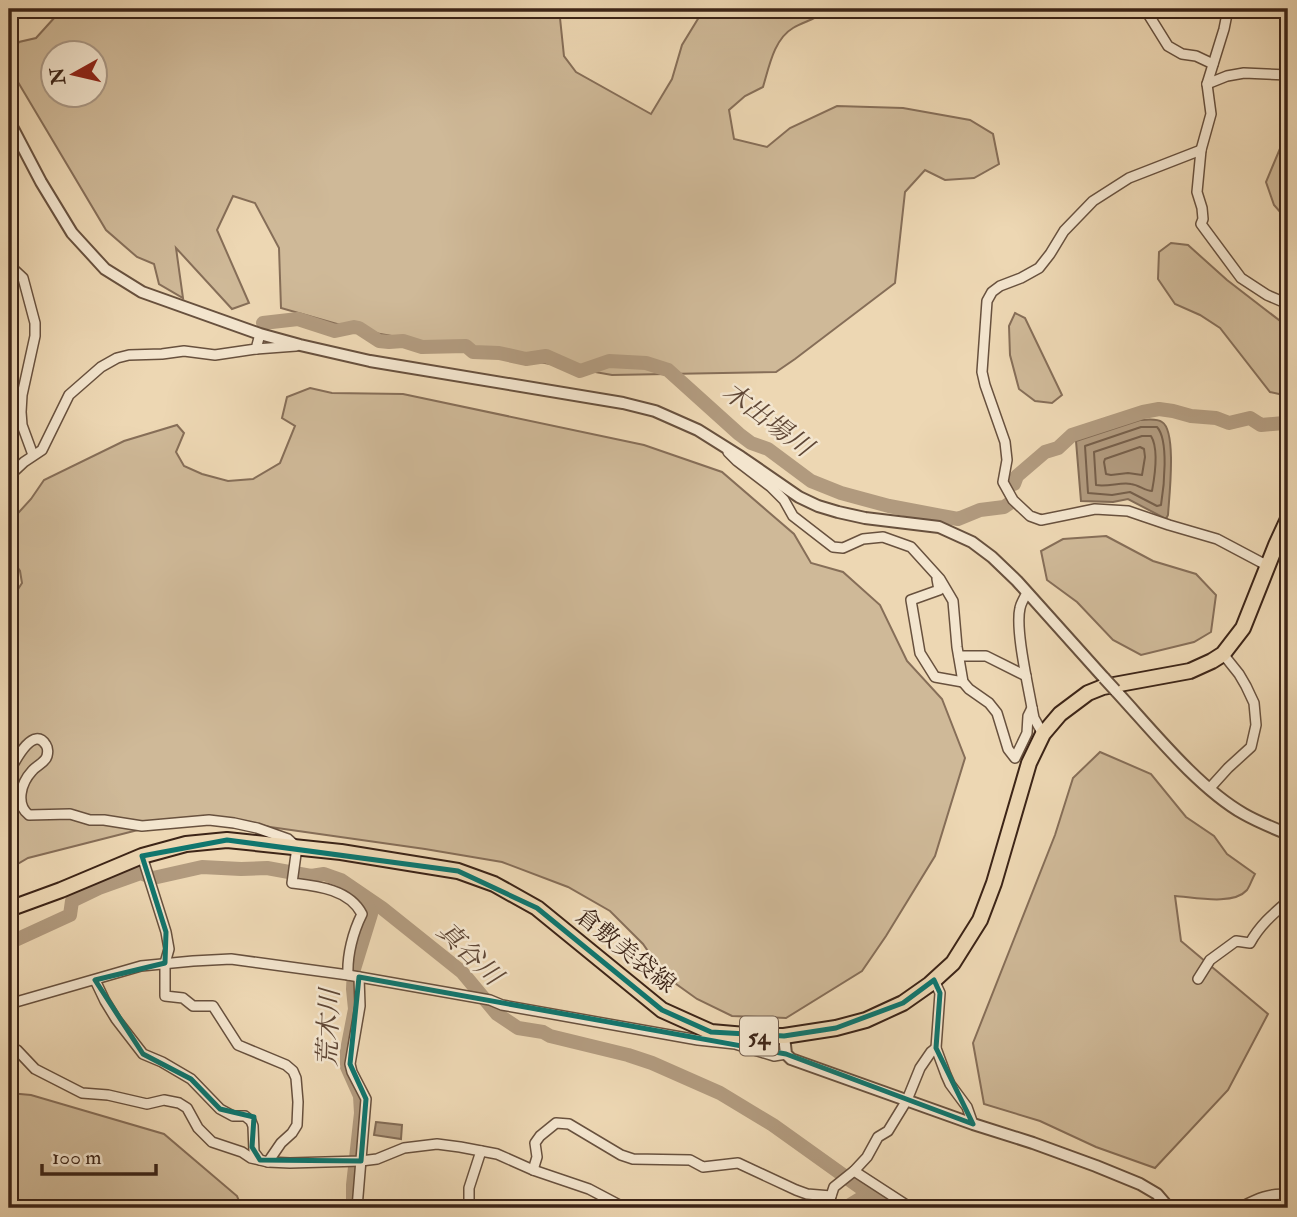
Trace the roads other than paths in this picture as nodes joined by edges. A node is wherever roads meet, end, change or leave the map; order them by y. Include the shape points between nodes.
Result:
1 (1145, 9) edge
2 (1228, 9) edge
3 (1213, 64) junction
4 (1288, 75) edge
5 (1207, 84) junction
6 (9, 121) edge
7 (1201, 150) junction
8 (9, 265) edge
9 (1288, 304) edge
10 (260, 334) junction
11 (300, 345) junction
12 (256, 349) junction
13 (719, 443) junction
14 (33, 456) junction
15 (9, 476) edge
16 (1288, 519) edge
17 (1282, 544) edge
18 (1268, 566) junction
19 (936, 575) junction
20 (1027, 593) junction
21 (1223, 654) junction
22 (959, 656) junction
23 (1026, 676) junction
24 (963, 682) junction
25 (1032, 708) junction
26 (1044, 734) junction
27 (9, 772) edge
28 (1209, 789) junction
29 (1288, 834) edge
30 (296, 852) junction
31 (143, 860) junction
32 (1288, 901) edge
33 (9, 909) edge
34 (165, 963) junction
35 (354, 976) junction
36 (1198, 979) dead end
37 (95, 980) junction
38 (934, 980) junction
39 (9, 1004) edge
40 (784, 1037) junction
41 (9, 1046) edge
42 (936, 1048) junction
43 (786, 1054) junction
44 (907, 1100) junction
45 (973, 1124) junction
46 (481, 1151) junction
47 (264, 1161) junction
48 (358, 1161) junction
49 (533, 1170) junction
50 (854, 1171) junction
51 (1288, 1195) edge
52 (831, 1196) junction
53 (357, 1208) edge
54 (468, 1208) edge
55 (625, 1208) edge
56 (827, 1208) edge
57 (911, 1208) edge
58 (1169, 1208) edge
59 (1239, 1208) edge

1 - 3 street via 1168,46
2 - 3 street
3 - 5 street
4 - 5 street via 1244,73
5 - 7 street via 1211,114
6 - 10 street via 72,233 105,269 142,292
7 - 9 street via 1200,224 1241,278
7 - 18 street via 1129,178 1093,201 1064,231 1039,268 992,292 987,301 982,372 1006,442 1003,482 1030,516 1041,520 1094,509 1128,510 1217,539
8 - 14 street via 23,278 35,323 21,412
10 - 11 street
10 - 12 street
11 - 12 street
11 - 13 street via 634,406 673,418
12 - 14 street via 117,358 69,395 42,450
13 - 19 street via 771,487 793,516 833,547 883,537 911,547
13 - 20 street via 818,506 865,518 939,527 958,535 992,556
14 - 15 street
16 - 17 main road, 倉敷美袋線 / 54
17 - 18 main road, 倉敷美袋線 / 54
18 - 21 main road, 倉敷美袋線 / 54 via 1243,628
19 - 22 street via 953,601
19 - 24 street via 939,590 911,600 920,653 935,677
20 - 23 street via 1019,616
20 - 28 street, bridge
21 - 26 main road, 倉敷美袋線 / 54 via 1190,671 1088,693 1060,714
21 - 28 street via 1254,703 1256,725 1251,747
22 - 23 street via 986,656
22 - 24 street
23 - 25 street
24 - 25 street via 997,713 1015,758
25 - 26 street
26 - 38 main road, 倉敷美袋線 / 54 via 1029,764 980,920 953,963
27 - 30 street via 29,742 42,740 47,758 32,770 20,797 29,815 70,814 142,826 209,820 234,823 288,839
28 - 29 street via 1242,813
30 - 31 main road, 倉敷美袋線 / 54 via 227,840 186,844
30 - 35 street via 292,883 341,894 362,914 348,965
30 - 40 main road, 倉敷美袋線 / 54 via 354,854 458,871 494,884 537,908 662,1010 710,1032
31 - 33 main road, 倉敷美袋線 / 54
31 - 34 street via 169,950
32 - 36 street via 1268,917 1250,943 1236,941 1210,960
34 - 35 street via 231,959
34 - 37 street
34 - 47 street via 165,996 183,998 193,1006 213,1006 238,1045 293,1071 297,1125
35 - 43 street via 735,1044 774,1056
35 - 48 street via 360,1006 350,1064 366,1099
37 - 39 street
37 - 47 street via 116,1019 144,1054 191,1079 220,1110 251,1121 254,1152
38 - 40 main road, 倉敷美袋線 / 54 via 903,1003 866,1020
38 - 42 street via 940,993
40 - 43 street
41 - 47 street via 35,1069 82,1093 146,1104 179,1103 212,1142
42 - 44 street via 920,1068
42 - 45 street
43 - 44 street
44 - 45 street
44 - 50 street
45 - 58 street via 1140,1184
46 - 48 street via 436,1144
46 - 49 street
46 - 54 street
47 - 48 street
48 - 53 street
49 - 52 street via 540,1136 556,1123 569,1124 633,1159 690,1160 703,1167 738,1163 807,1194
49 - 55 street via 589,1189
50 - 52 street via 834,1187
50 - 57 street
51 - 59 street via 1259,1197
52 - 56 street

